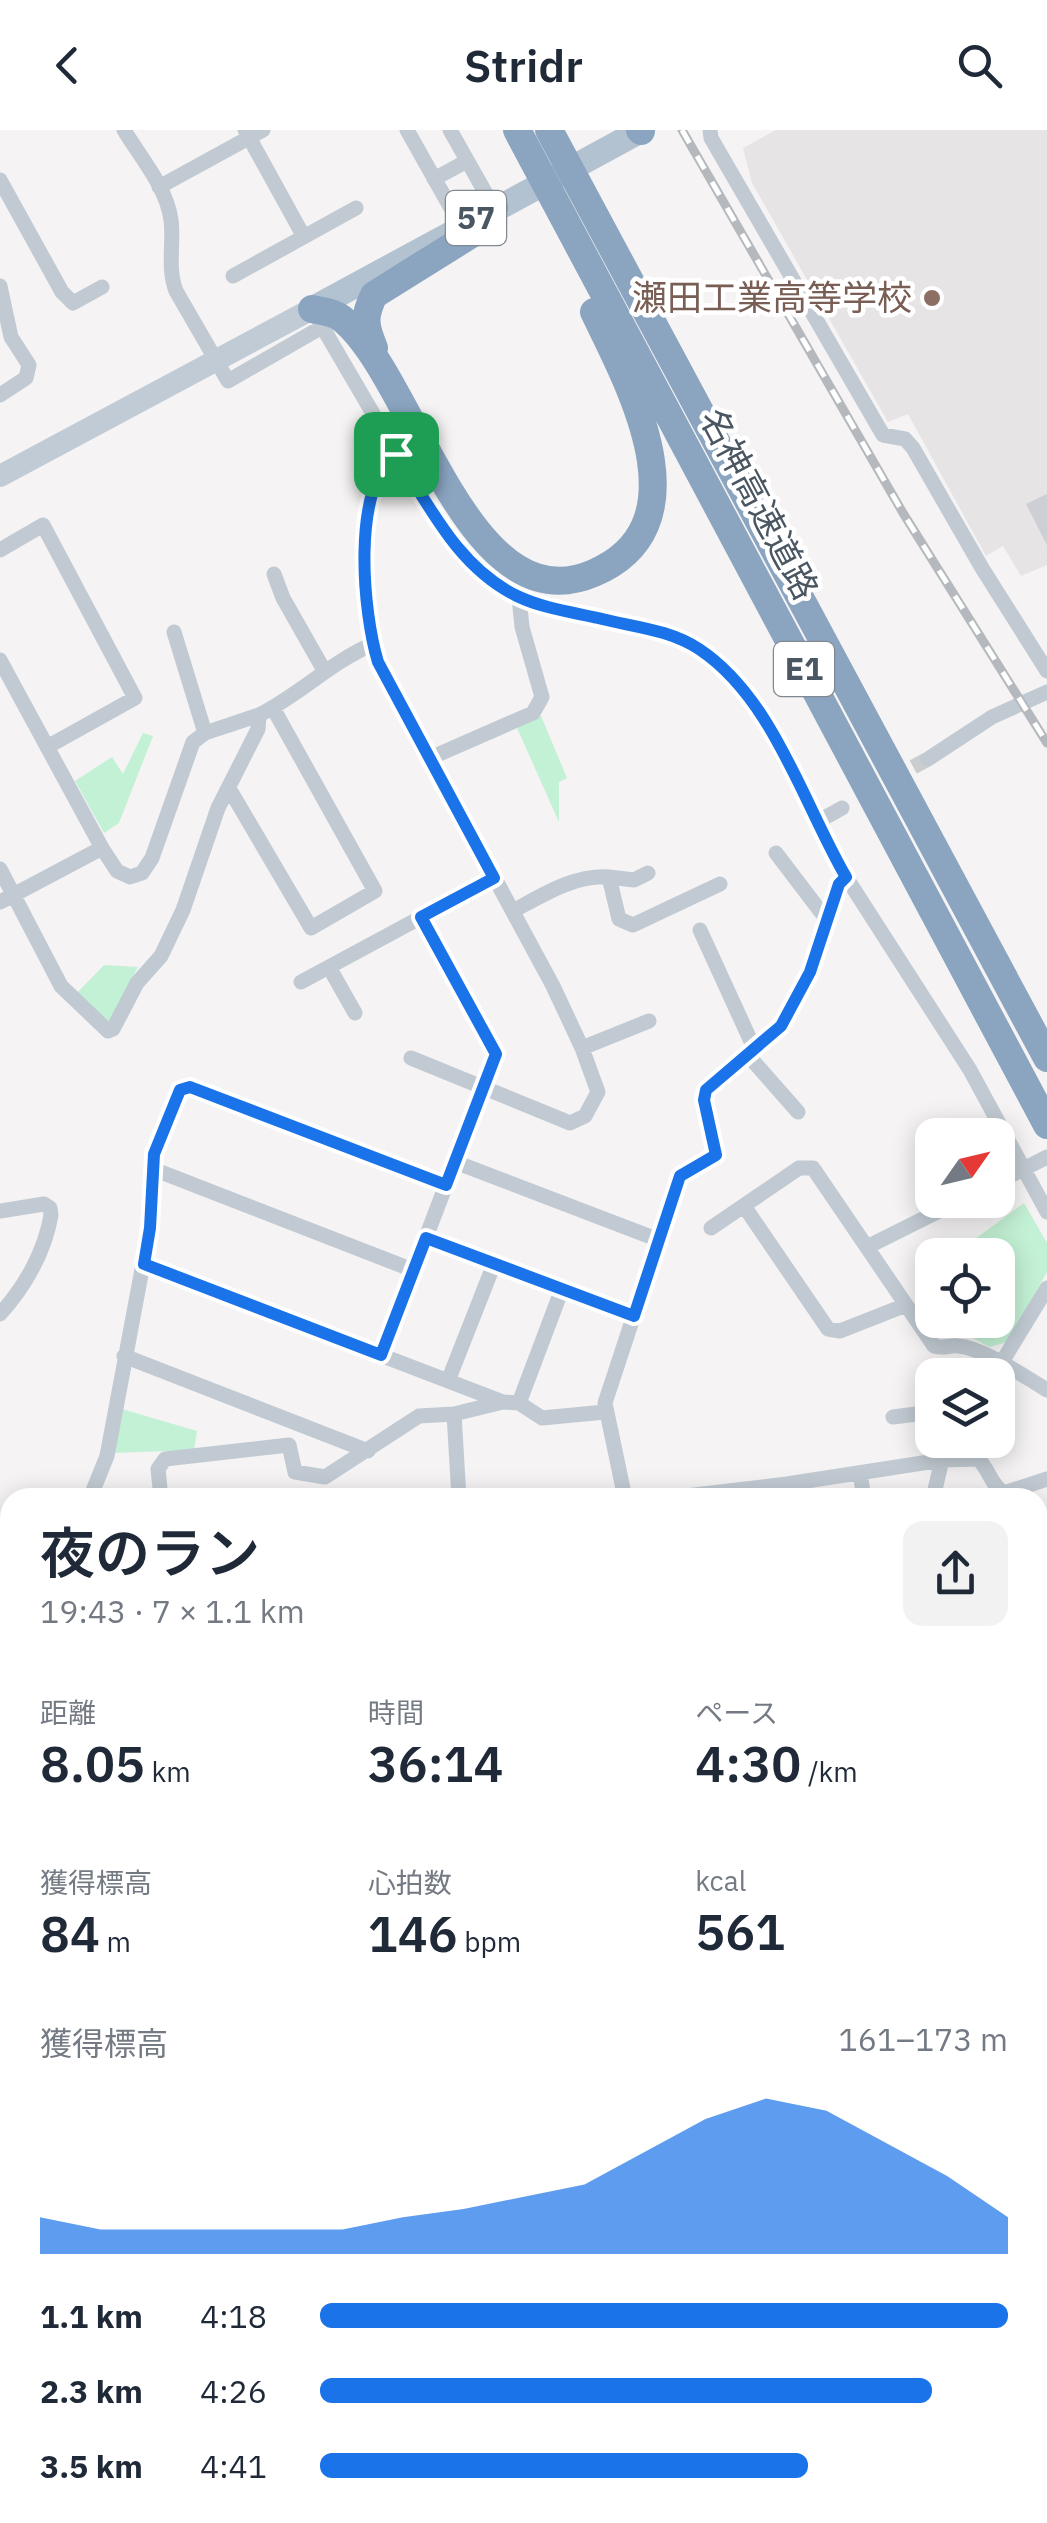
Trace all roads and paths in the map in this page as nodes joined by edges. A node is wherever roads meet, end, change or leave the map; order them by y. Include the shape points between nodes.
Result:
1 (124, 130) edge
2 (407, 130) edge
3 (450, 130) edge
4 (508, 130) edge
5 (641, 130) edge
6 (710, 130) edge
7 (252, 132) edge
8 (533, 141) edge
9 (467, 161) junction
10 (434, 178) junction
11 (0, 180) edge
12 (159, 186) junction
13 (356, 208) dead end
14 (494, 208) junction
15 (555, 217) junction
16 (461, 226) junction
17 (304, 237) junction
18 (233, 276) dead end
19 (0, 286) edge
20 (102, 287) dead end
21 (317, 318) junction
22 (389, 381) junction
23 (0, 395) edge
24 (396, 454) junction
25 (0, 476) edge
26 (0, 550) edge
27 (274, 574) dead end
28 (519, 597) junction
29 (174, 632) dead end
30 (373, 644) junction
31 (0, 660) edge
32 (1047, 671) edge
33 (325, 672) junction
34 (1047, 692) edge
35 (266, 712) junction
36 (205, 733) junction
37 (47, 747) junction
38 (430, 758) junction
39 (928, 759) tunnel mouth
40 (230, 790) junction
41 (842, 808) dead end
42 (818, 822) junction
43 (102, 848) junction
44 (776, 852) dead end
45 (0, 869) edge
46 (648, 873) dead end
47 (608, 876) junction
48 (846, 877) junction
49 (494, 878) junction
50 (720, 884) dead end
51 (7, 898) edge
52 (513, 912) junction
53 (421, 917) junction
54 (827, 920) junction
55 (700, 930) dead end
56 (329, 968) junction
57 (301, 982) dead end
58 (355, 1013) dead end
59 (649, 1021) dead end
60 (582, 1048) junction
61 (751, 1051) junction
62 (412, 1058) dead end
63 (1047, 1058) edge
64 (482, 1089) junction
65 (798, 1112) dead end
66 (1047, 1125) edge
67 (454, 1162) junction
68 (1036, 1163) edge
69 (154, 1168) junction
70 (446, 1185) junction
71 (744, 1206) junction
72 (0, 1211) edge
73 (1047, 1212) edge
74 (925, 1218) edge
75 (711, 1228) dead end
76 (426, 1238) junction
77 (659, 1240) junction
78 (866, 1247) junction
79 (144, 1264) junction
80 (494, 1264) junction
81 (413, 1270) junction
82 (1047, 1288) edge
83 (562, 1289) junction
84 (906, 1305) junction
85 (1041, 1312) edge
86 (0, 1314) edge
87 (634, 1316) junction
88 (381, 1355) junction
89 (124, 1356) junction
90 (980, 1358) edge
91 (1006, 1358) edge
92 (1015, 1376) edge
93 (448, 1381) junction
94 (1047, 1390) edge
95 (511, 1403) junction
96 (606, 1412) junction
97 (454, 1414) junction
98 (915, 1414) edge
99 (892, 1416) dead end
100 (368, 1452) junction
101 (942, 1460) junction
102 (860, 1473) junction
103 (1047, 1479) edge
104 (94, 1488) edge
105 (160, 1488) edge
106 (458, 1488) edge
107 (622, 1488) edge
108 (800, 1488) edge
109 (862, 1488) edge
110 (935, 1488) edge
111 (996, 1488) edge
112 (1019, 1488) edge

1 - 12 street
2 - 10 street
3 - 9 street
4 - 8 highway
5 - 14 main road, 57
6 - 32 street via 884,435 914,448
7 - 12 street
7 - 17 street
8 - 15 highway, 名神高速道路 / E1
8 - 63 highway, 名神高速道路 / E1 via 586,198
9 - 10 street
9 - 14 street
10 - 16 street
11 - 20 street via 62,292 73,303
12 - 21 street via 172,224 172,281 228,381
13 - 17 street
14 - 16 main road, 57
14 - 22 highway via 486,225 374,295 364,324
15 - 22 highway via 648,442 652,508 624,556 593,574 560,580 537,577 495,552 448,486
15 - 66 highway, 名神高速道路 / E1
16 - 21 main road, 57
17 - 18 street
19 - 23 street via 11,337 29,365 26,378
21 - 22 highway via 338,314
21 - 24 street
21 - 25 street
24 - 28 street via 455,547 486,578
24 - 30 street via 372,494 364,542
26 - 37 street via 43,526 136,698
27 - 33 street
28 - 38 street via 542,697 533,713
28 - 42 street via 666,632 698,648 757,708
29 - 36 street
30 - 33 street
30 - 38 street
31 - 37 street
33 - 35 street
34 - 39 street via 992,717
35 - 36 street
35 - 40 street
35 - 40 street via 375,891 311,928
36 - 43 street via 194,742 142,872 117,870
37 - 43 street
38 - 49 street
40 - 51 street via 168,941 108,1031 61,986
41 - 42 street
42 - 48 street
43 - 51 street
44 - 54 street
45 - 51 street
46 - 47 street via 634,880
47 - 50 street via 619,919 634,925
47 - 52 street via 561,885
48 - 54 street
48 - 68 street
49 - 52 street
49 - 53 street
52 - 60 street
53 - 56 street
53 - 64 street via 496,1054
54 - 61 street via 799,997 781,1026
55 - 61 street
56 - 57 street
56 - 58 street
59 - 60 street
60 - 64 street via 598,1092 585,1116 570,1122
61 - 65 street
61 - 77 street via 706,1090 716,1155 680,1176
62 - 64 street
64 - 67 street
67 - 70 street
67 - 77 street
68 - 73 street
69 - 70 street via 180,1090 190,1087
69 - 79 street
69 - 81 street
70 - 76 street
71 - 75 street
71 - 78 street via 799,1168 813,1168
71 - 84 street via 828,1329 840,1331
72 - 86 street via 44,1204 51,1216 34,1266
74 - 78 street
76 - 80 street
76 - 81 street
77 - 87 street
78 - 84 street
79 - 88 street
79 - 89 street
80 - 83 street
80 - 93 street
81 - 88 street
82 - 85 street
83 - 87 street
83 - 95 street
84 - 90 street via 934,1346 960,1346
85 - 91 street
87 - 96 street
88 - 93 street
89 - 100 street
89 - 104 street via 103,1434 107,1456
92 - 94 street
93 - 95 street
95 - 96 street via 542,1418
95 - 97 street
96 - 107 street
97 - 100 street via 419,1416
97 - 106 street
98 - 99 street
100 - 105 street via 324,1476 295,1472 289,1445 165,1459 158,1469
101 - 102 street
101 - 110 street
101 - 111 street via 978,1459
102 - 108 street
102 - 109 street
103 - 112 street

